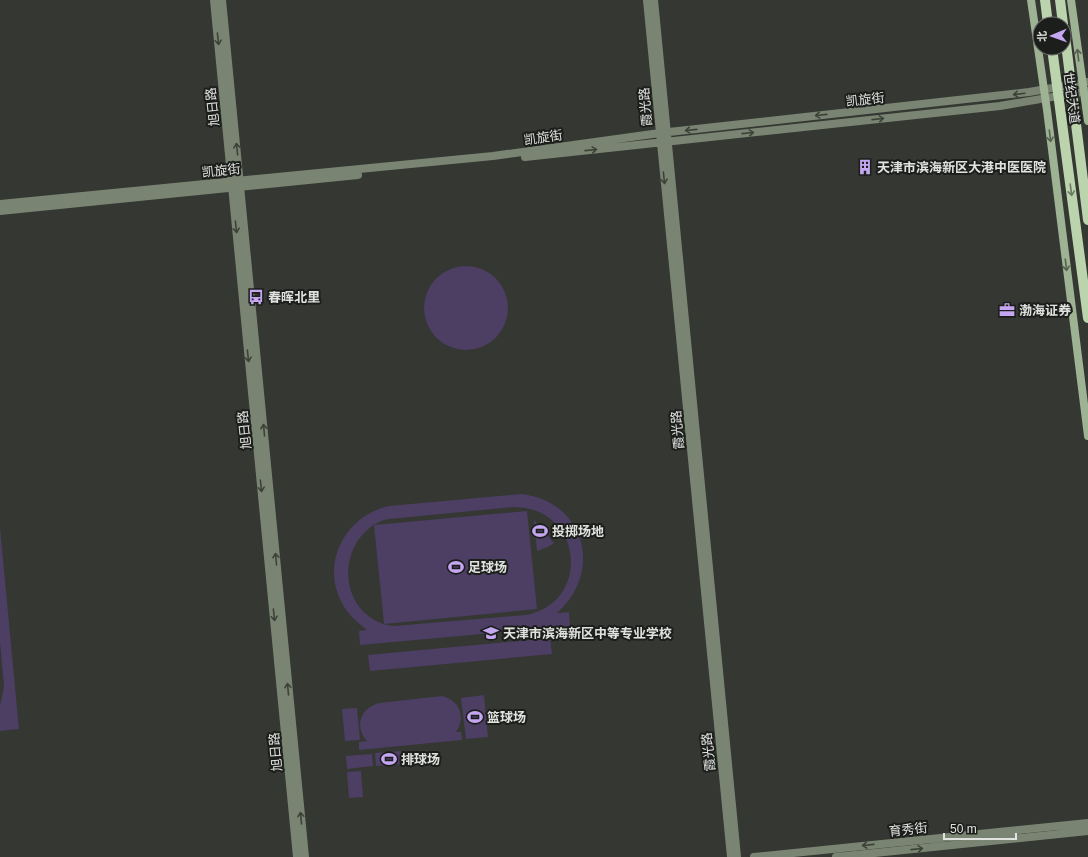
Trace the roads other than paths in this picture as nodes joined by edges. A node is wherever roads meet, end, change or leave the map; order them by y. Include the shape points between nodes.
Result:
1 (214, 0) edge
2 (222, 0) edge
3 (647, 0) edge
4 (654, 0) edge
5 (1031, 0) edge
6 (1045, 0) edge
7 (1060, 0) edge
8 (1072, 0) edge
9 (1047, 16) edge
10 (1062, 16) edge
11 (1053, 56) edge
12 (1068, 56) edge
13 (1085, 82) edge
14 (1072, 89) junction
15 (1044, 90) junction
16 (1058, 91) junction
17 (1086, 91) edge
18 (1045, 99) junction
19 (1088, 121) edge
20 (663, 133) junction
21 (664, 142) junction
22 (236, 184) junction
23 (0, 204) edge
24 (0, 211) edge
25 (1088, 220) edge
26 (1088, 318) edge
27 (1088, 436) edge
28 (1088, 823) edge
29 (1088, 831) edge
30 (297, 857) edge
31 (305, 857) edge
32 (731, 857) edge
33 (737, 857) edge
34 (754, 857) edge
35 (836, 857) edge

1 -> 22 street, 旭日路
22 -> 2 street, 旭日路
3 - 20 street, 霞光路
4 - 20 street, 霞光路
5 - 15 main road
6 - 9 main road
7 - 10 main road
13 -> 8 main road
11 - 16 main road, 世纪大道
12 - 14 main road, 世纪大道
13 - 14 street, 凯旋街
13 - 17 main road
14 - 16 street, 凯旋街
14 - 17 street, 凯旋街
14 - 25 main road, 世纪大道
15 - 16 street, 凯旋街
15 - 18 main road
15 -> 20 street, 凯旋街
16 - 18 street, 凯旋街
16 -> 26 main road, 世纪大道
17 - 19 main road
21 -> 18 street, 凯旋街
18 -> 27 main road
20 - 21 street, 霞光路
20 - 22 street, 凯旋街 via 493,156
22 -> 21 street, 凯旋街
21 -> 32 street, 霞光路
21 - 33 street, 霞光路
22 - 23 street, 凯旋街
22 - 24 street, 凯旋街
22 -> 30 street, 旭日路
31 -> 22 street, 旭日路
28 -> 34 street, 育秀街
35 -> 29 street, 育秀街

